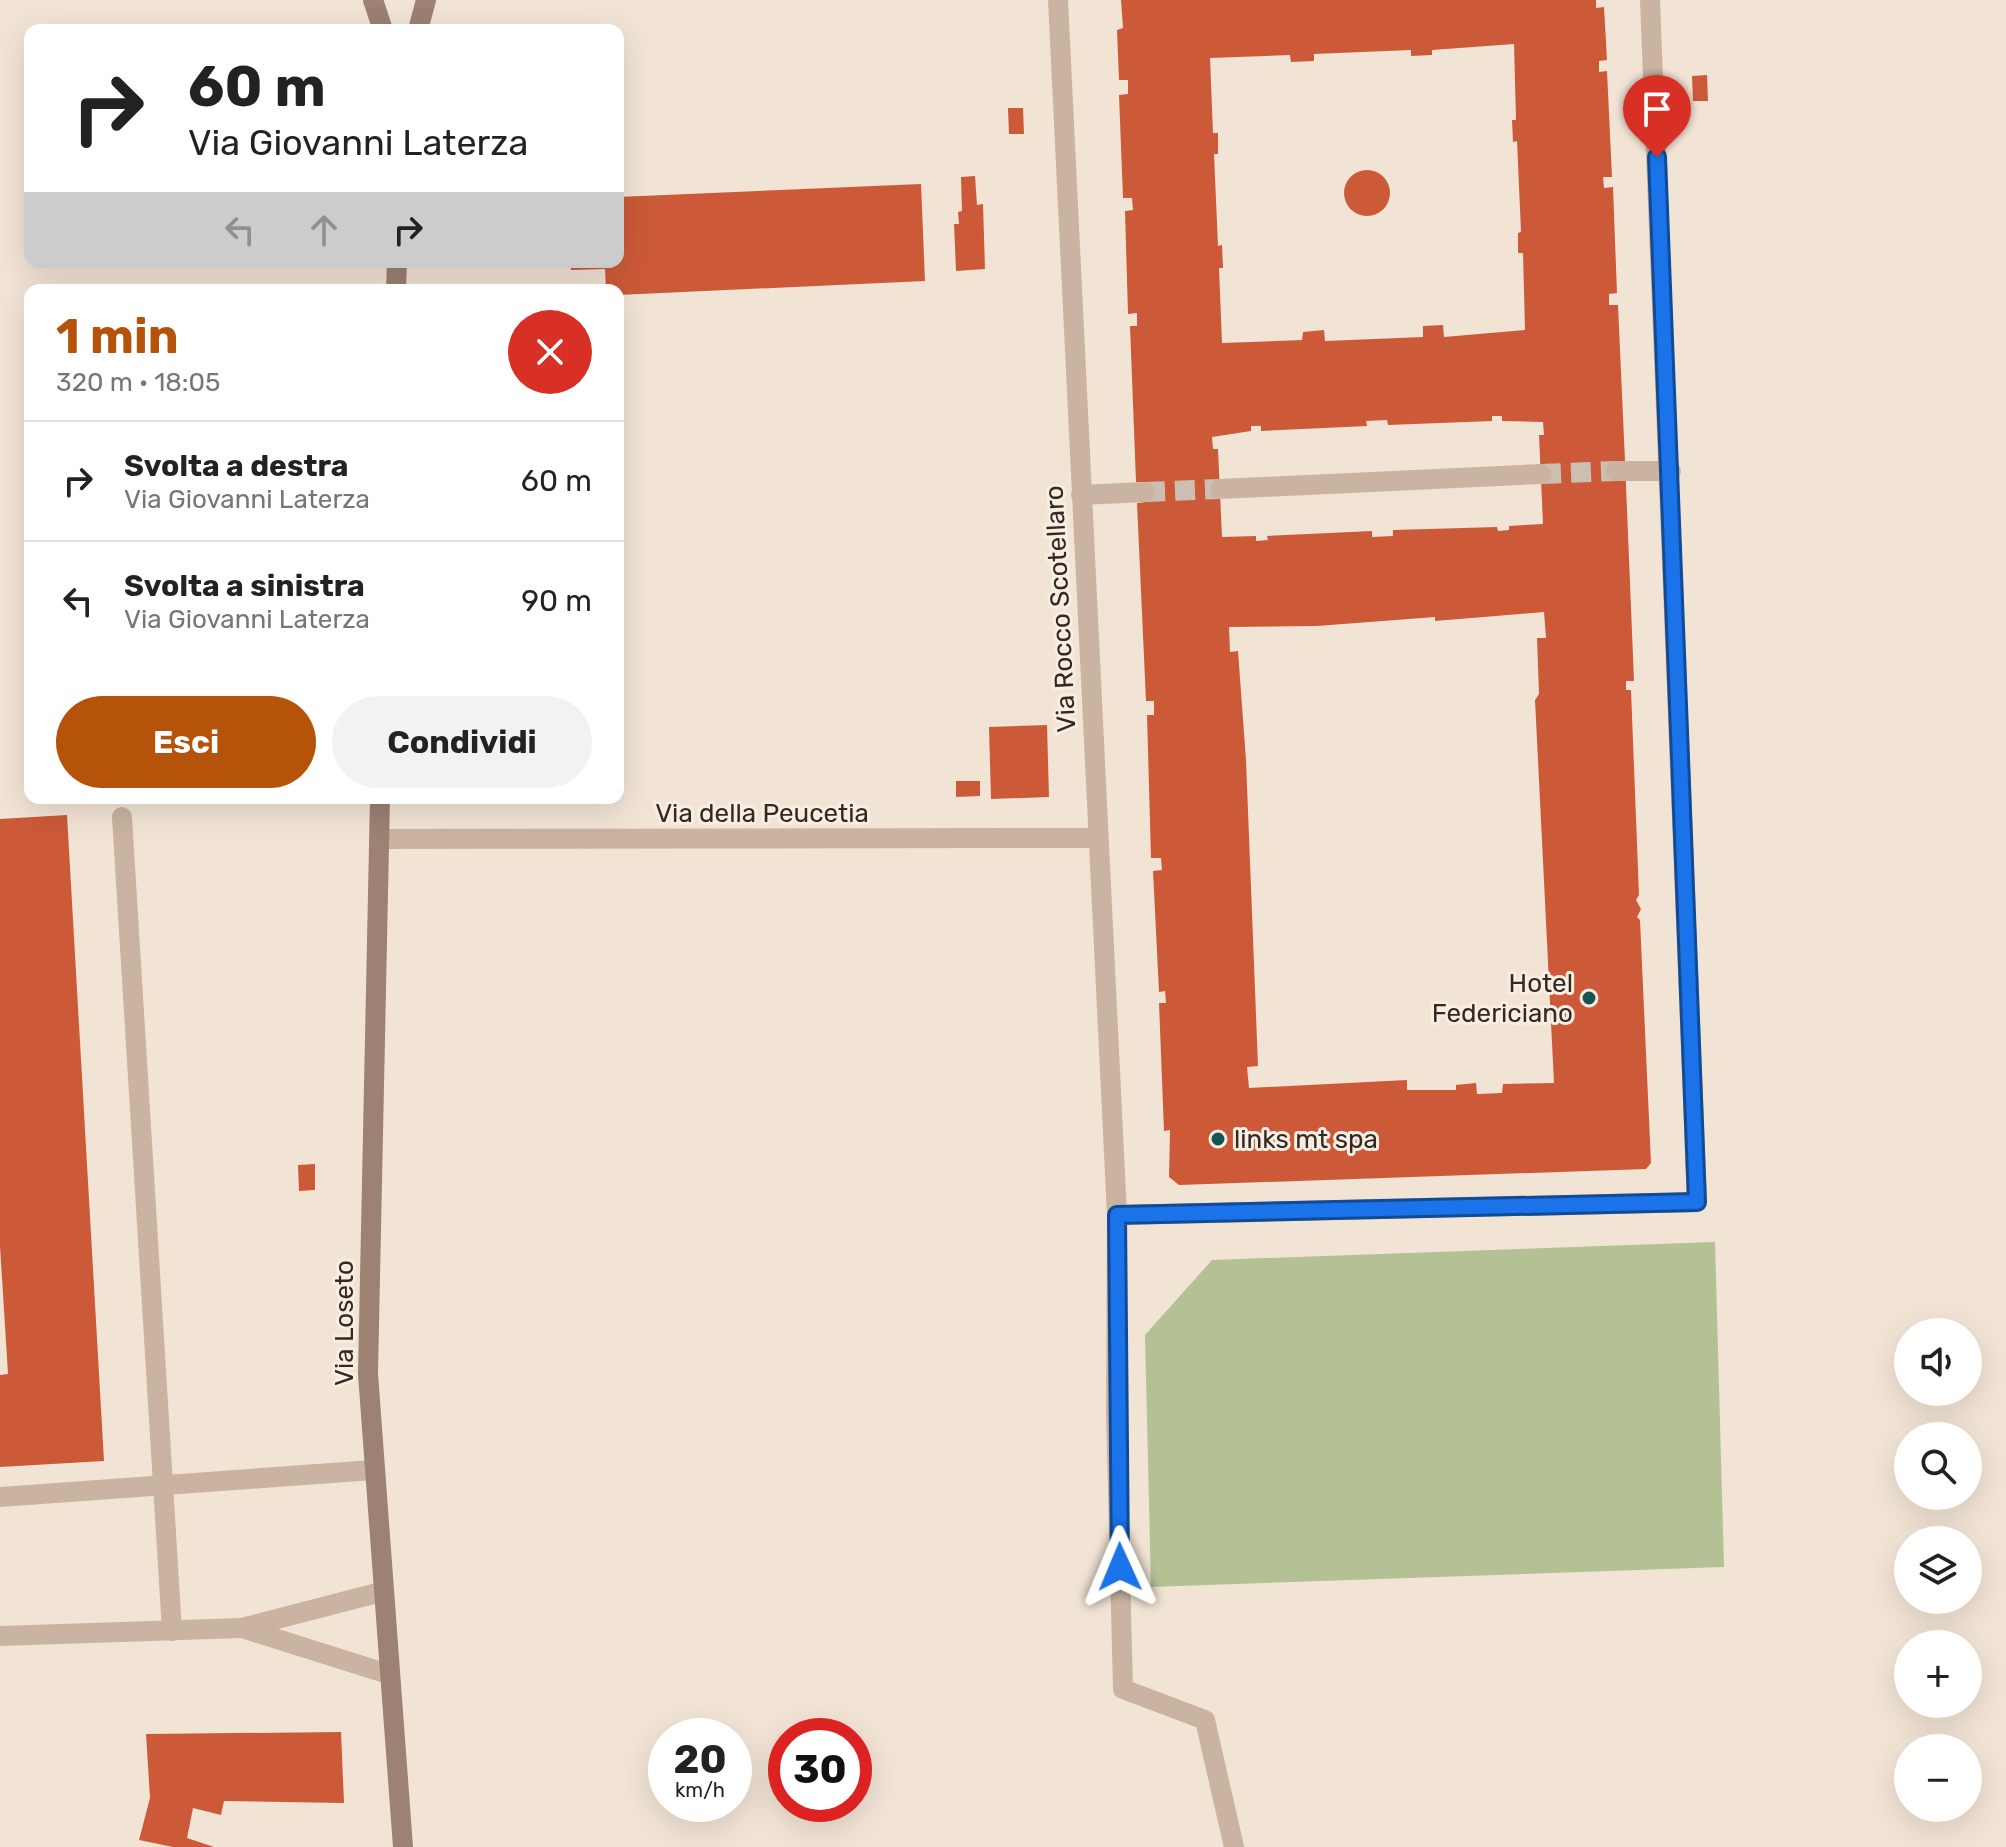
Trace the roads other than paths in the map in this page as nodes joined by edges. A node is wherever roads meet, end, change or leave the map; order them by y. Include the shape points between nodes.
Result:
1 (373, 0) edge
2 (426, 0) edge
3 (1058, 0) edge
4 (1650, 0) edge
5 (381, 24) edge
6 (420, 24) edge
7 (1616, 471) tunnel mouth
8 (1671, 471) junction
9 (1541, 474) tunnel mouth
10 (1220, 489) tunnel mouth
11 (1145, 492) tunnel mouth
12 (1081, 495) junction
13 (380, 804) edge
14 (122, 817) dead end
15 (1097, 838) junction
16 (379, 839) junction
17 (1117, 1215) junction
18 (373, 1470) junction
19 (161, 1485) junction
20 (0, 1497) edge
21 (381, 1592) junction
22 (242, 1628) junction
23 (172, 1631) junction
24 (0, 1636) edge
25 (388, 1674) junction
26 (403, 1847) edge
27 (1234, 1847) edge

1 - 5 main road
2 - 6 main road
3 - 12 street, Via Rocco Scotellaro
4 - 8 street
7 - 8 street
8 - 17 street via 1697,1202
9 - 10 street
11 - 12 street
12 - 15 street, Via Rocco Scotellaro
13 - 16 main road, Via Loseto
14 - 19 street
15 - 16 street, Via della Peucetia
15 - 17 street, Via Rocco Scotellaro
16 - 18 main road, Via Loseto via 368,1374
17 - 27 street, Via Rocco Scotellaro via 1123,1689 1205,1720
18 - 19 street
18 - 21 main road, Via Loseto
19 - 20 street
19 - 23 street
21 - 22 street
21 - 25 main road, Via Loseto
22 - 23 street
22 - 25 street
23 - 24 street
25 - 26 main road, Via Loseto

